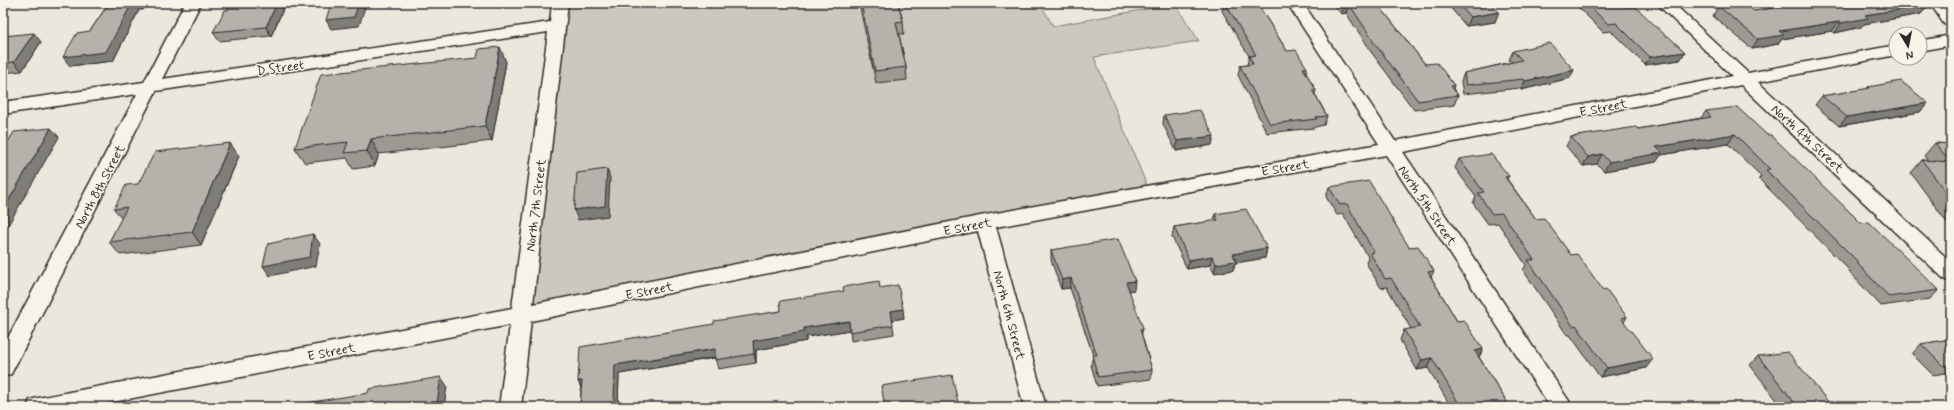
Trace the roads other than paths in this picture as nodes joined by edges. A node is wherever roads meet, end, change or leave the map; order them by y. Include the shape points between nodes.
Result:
1 (193, 3) edge
2 (560, 3) edge
3 (1295, 3) edge
4 (1664, 3) edge
5 (1939, 3) edge
6 (1951, 20) edge
7 (558, 26) junction
8 (1951, 40) edge
9 (1928, 44) edge
10 (1888, 52) edge
11 (1746, 80) junction
12 (151, 86) junction
13 (3, 108) edge
14 (1390, 148) junction
15 (985, 222) junction
16 (1951, 274) edge
17 (522, 314) junction
18 (3, 368) edge
19 (38, 407) edge
20 (510, 407) edge
21 (1035, 407) edge
22 (1562, 407) edge

1 - 12 street, North 8th Street
2 - 7 street, North 7th Street
3 - 14 street, North 5th Street
4 - 11 street, North 4th Street
5 - 6 main road
7 - 12 street, D Street
7 - 17 street, North 7th Street
8 - 9 street
10 - 11 street, E Street
11 - 14 street, E Street
11 - 16 street, North 4th Street
12 - 13 street, D Street
12 - 18 street, North 8th Street
14 - 15 street, E Street
14 - 22 street, North 5th Street
15 - 17 street, E Street
15 - 21 street, North 6th Street
17 - 19 street, E Street
17 - 20 street, North 7th Street

